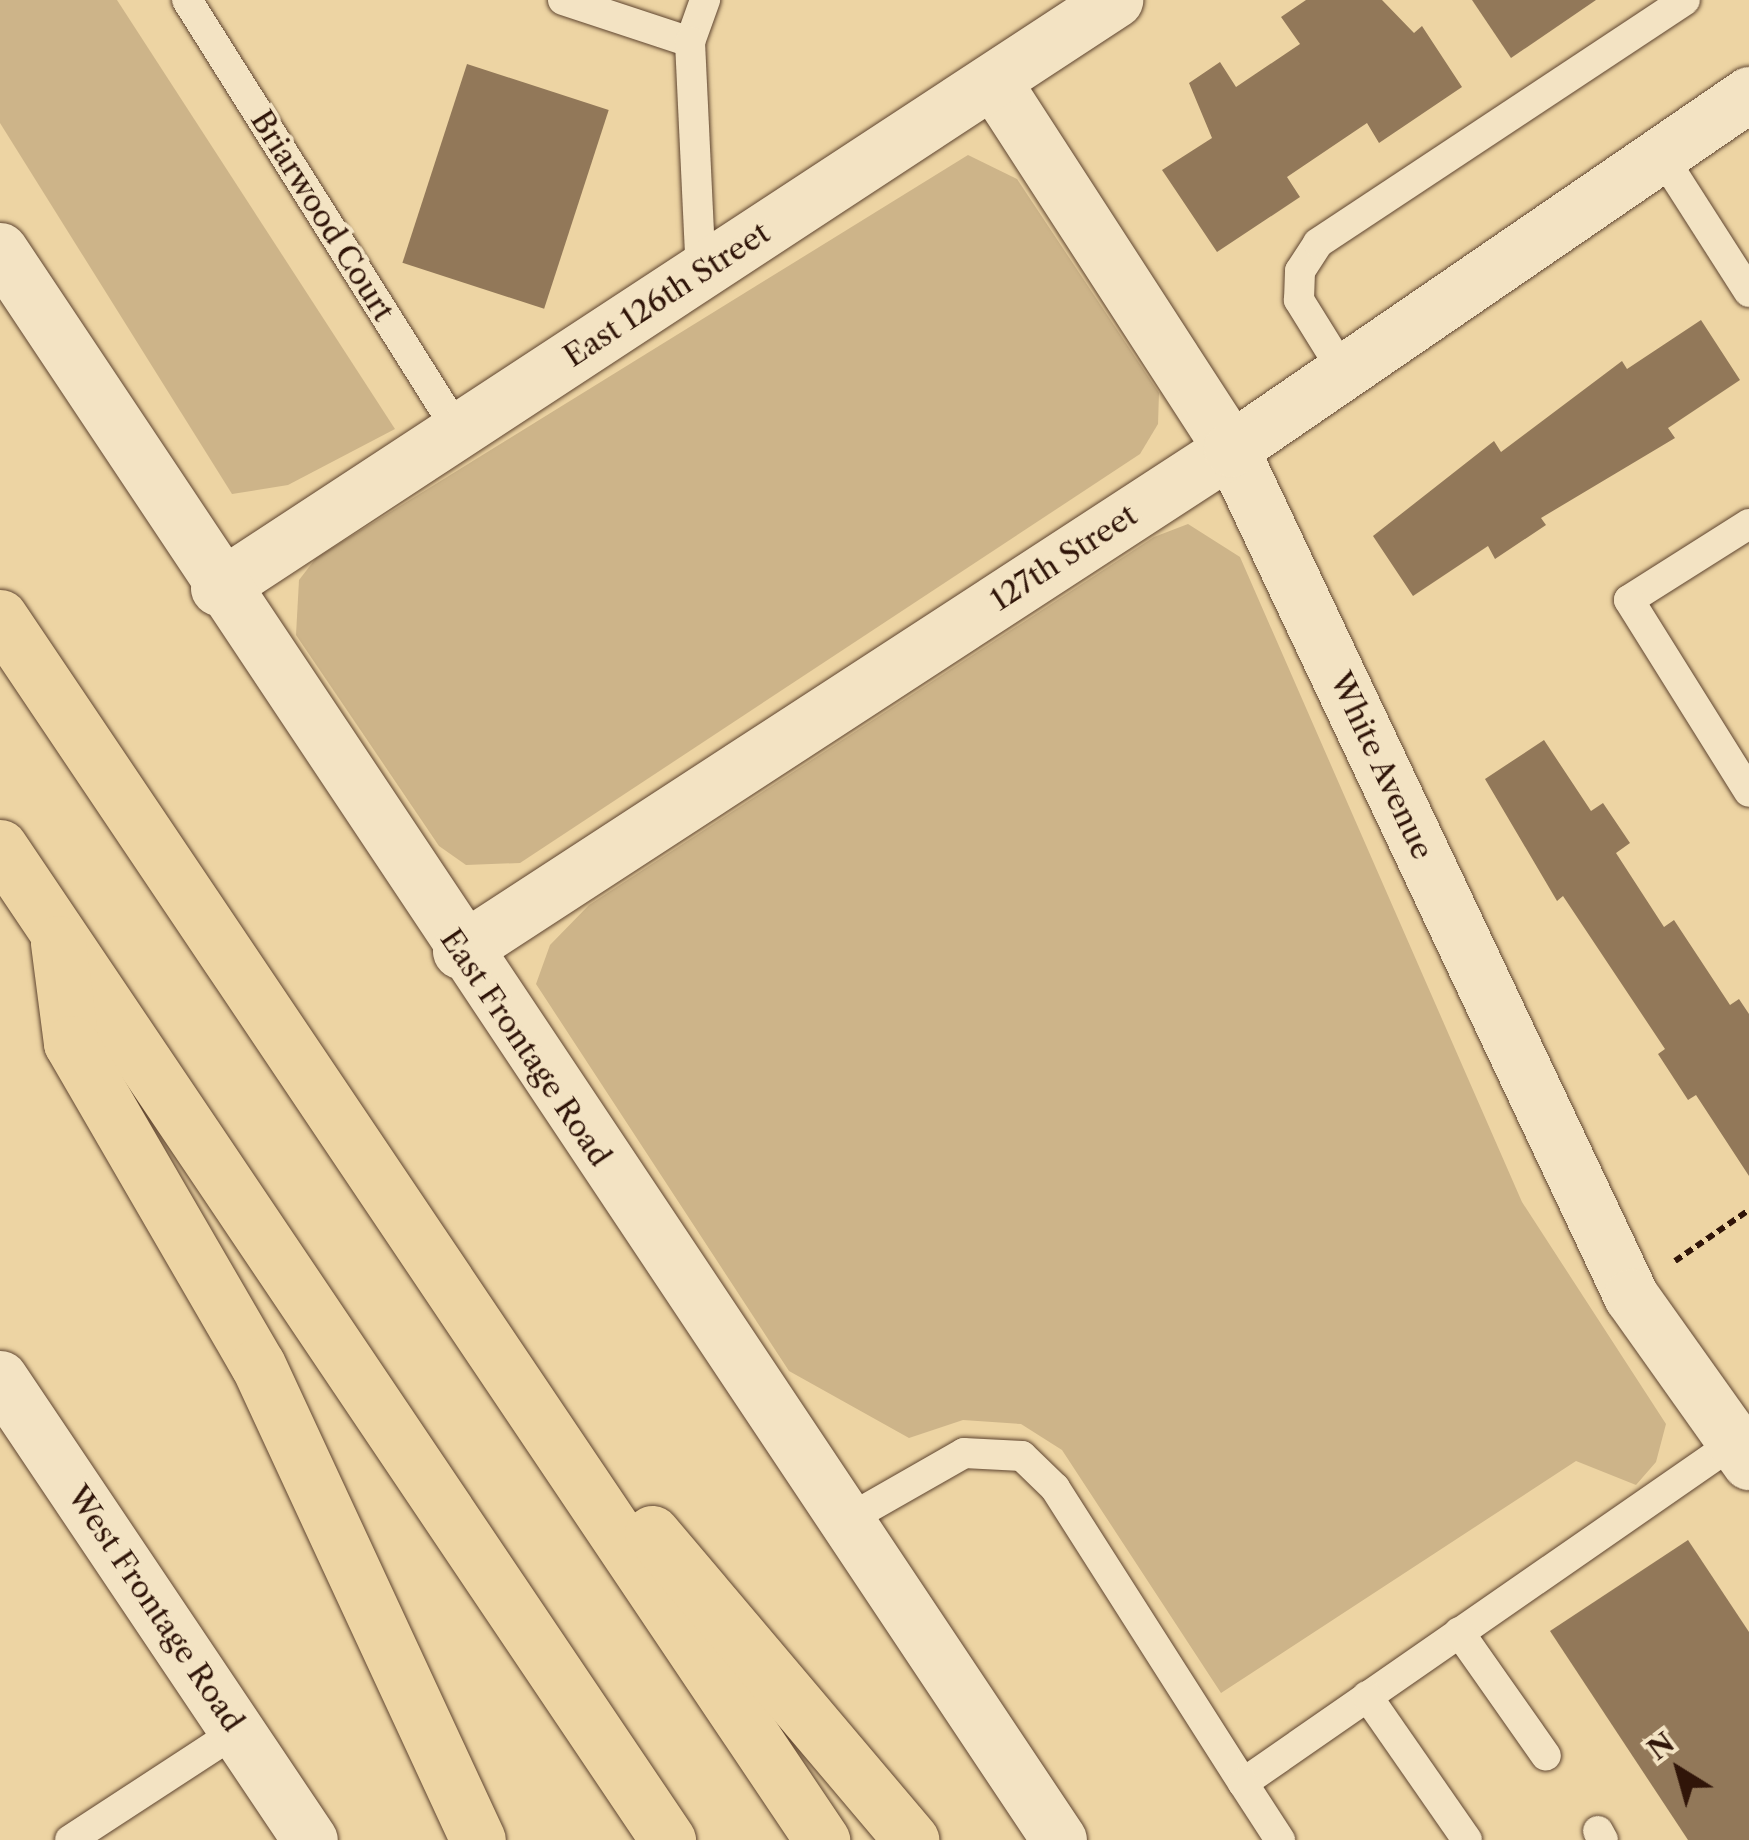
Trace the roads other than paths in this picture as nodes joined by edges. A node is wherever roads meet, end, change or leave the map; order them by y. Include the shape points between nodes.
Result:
1 (187, 0) edge
2 (563, 0) edge
3 (704, 0) edge
4 (1115, 0) edge
5 (1685, 0) edge
6 (690, 42) junction
7 (992, 81) junction
8 (1749, 94) edge
9 (1660, 153) junction
10 (0, 250) edge
11 (701, 272) junction
12 (1749, 292) edge
13 (1343, 371) junction
14 (458, 431) junction
15 (1231, 449) junction
16 (1749, 524) edge
17 (218, 588) junction
18 (0, 617) edge
19 (1749, 792) edge
20 (0, 847) edge
21 (57, 930) junction
22 (460, 952) junction
23 (0, 1378) edge
24 (1742, 1452) edge
25 (562, 1453) junction
26 (845, 1521) junction
27 (1459, 1632) junction
28 (1367, 1696) junction
29 (237, 1731) junction
30 (1546, 1756) dead end
31 (1242, 1782) junction
32 (84, 1836) edge
33 (310, 1840) edge
34 (478, 1840) edge
35 (668, 1840) edge
36 (822, 1840) edge
37 (912, 1840) edge
38 (1058, 1840) edge
39 (1280, 1840) edge
40 (1467, 1840) edge

1 - 14 lane, Briarwood Court
2 - 6 lane
3 - 6 lane
4 - 7 street, East 126th Street
5 - 13 lane via 1318,243 1300,271 1298,300
6 - 11 lane
7 - 11 street, East 126th Street
7 - 15 street, White Avenue
8 - 9 street, 127th Street
9 - 12 lane
9 - 13 street, 127th Street
10 - 17 street, East Frontage Road
11 - 14 street, East 126th Street
13 - 15 street, 127th Street
14 - 17 street, East 126th Street
15 - 22 street, 127th Street
15 - 24 street, White Avenue via 1631,1296
16 - 19 lane via 1628,600
17 - 22 street, East Frontage Road
18 - 25 highway
20 - 21 highway
21 - 34 highway via 70,1043 258,1365
21 - 35 highway
22 - 26 street, East Frontage Road
23 - 29 street, West Frontage Road
24 - 27 lane
25 - 36 highway
25 - 37 highway via 609,1483
26 - 31 lane via 964,1454 1022,1456 1056,1488
26 - 38 street, East Frontage Road
27 - 28 lane
27 - 30 lane
28 - 31 lane
28 - 40 lane
29 - 32 lane
29 - 33 street, West Frontage Road
31 - 39 lane

